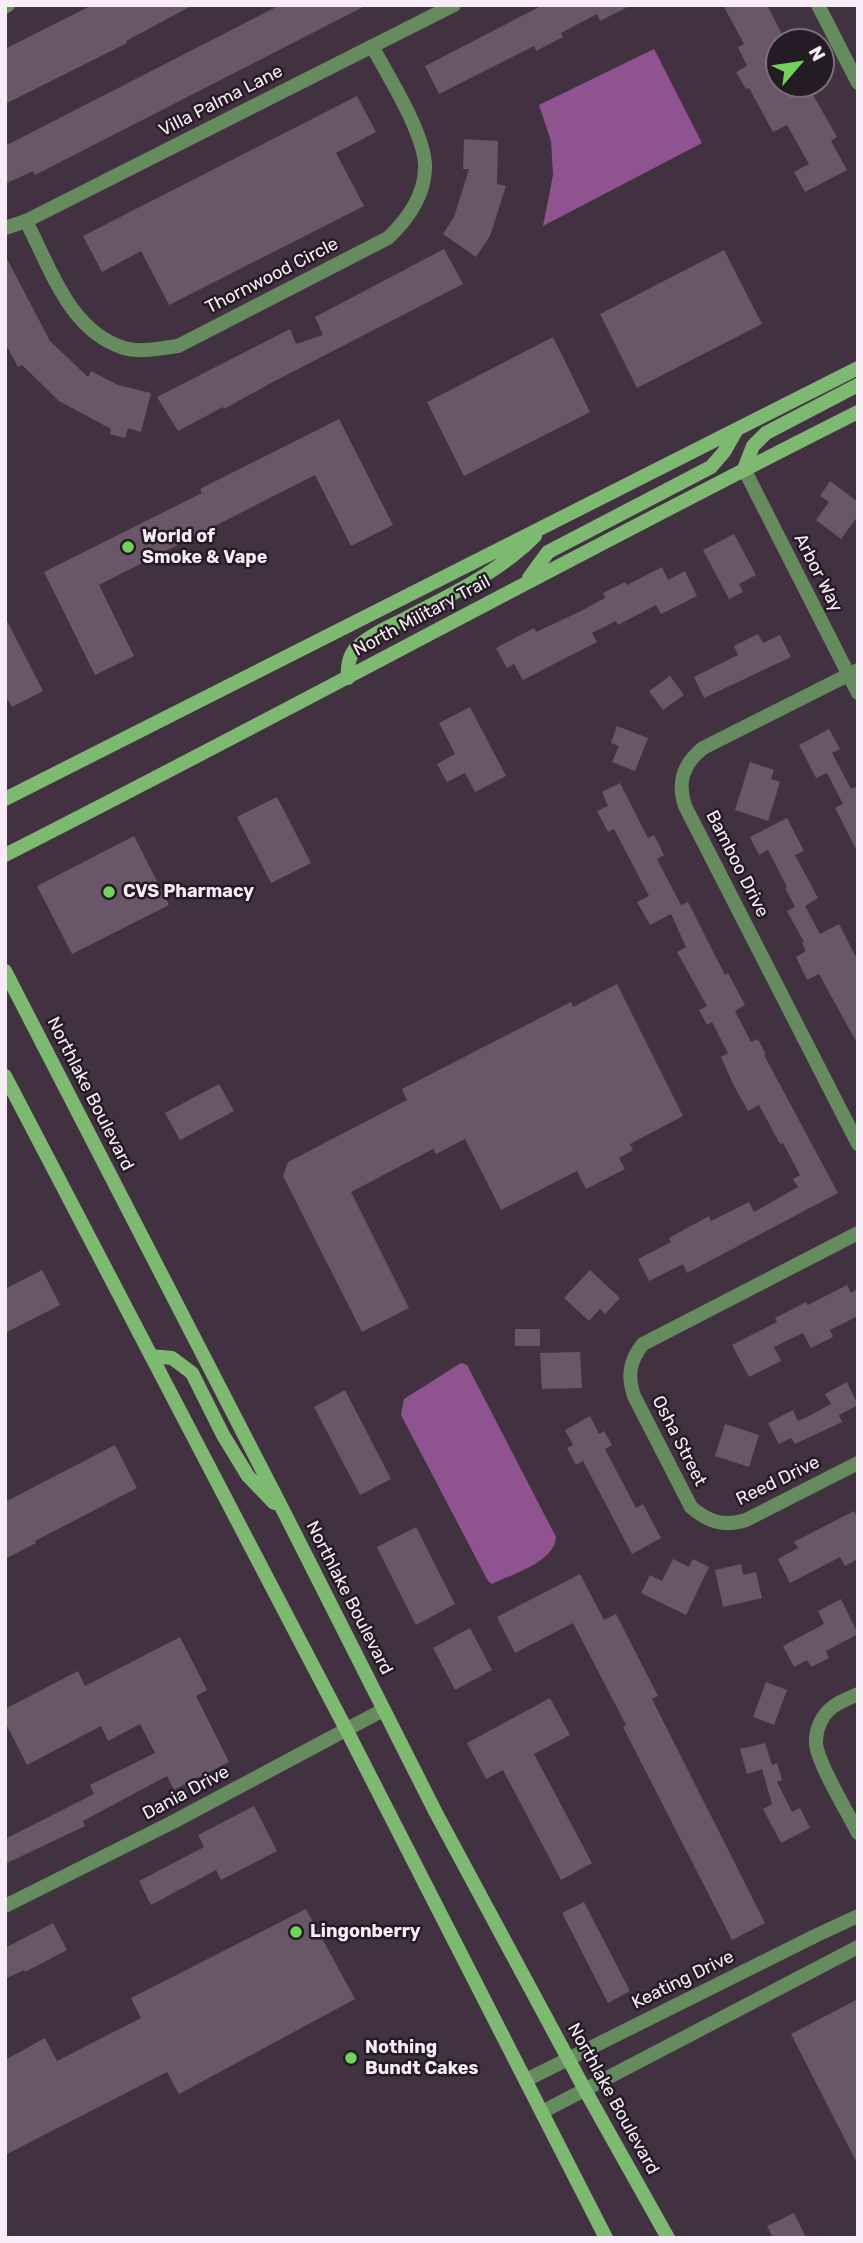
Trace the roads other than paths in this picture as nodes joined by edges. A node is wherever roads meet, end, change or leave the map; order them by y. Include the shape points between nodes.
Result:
1 (454, 5) edge
2 (818, 5) edge
3 (372, 46) junction
4 (858, 83) edge
5 (26, 221) junction
6 (5, 228) edge
7 (858, 368) edge
8 (858, 385) edge
9 (858, 412) edge
10 (737, 430) junction
11 (744, 469) junction
12 (546, 526) junction
13 (526, 582) junction
14 (853, 672) edge
15 (348, 678) junction
16 (858, 693) edge
17 (5, 799) edge
18 (5, 855) edge
19 (5, 971) edge
20 (5, 1076) edge
21 (858, 1144) edge
22 (858, 1233) edge
23 (151, 1356) junction
24 (858, 1463) edge
25 (285, 1514) junction
26 (712, 1522) joint
27 (858, 1694) edge
28 (383, 1710) junction
29 (346, 1730) junction
30 (858, 1833) edge
31 (5, 1906) edge
32 (858, 1916) edge
33 (858, 1947) edge
34 (568, 2058) junction
35 (526, 2080) junction
36 (585, 2090) junction
37 (542, 2112) junction
38 (606, 2238) edge
39 (668, 2238) edge

1 - 3 street, Villa Palma Lane
2 - 4 street
3 - 5 street, Villa Palma Lane
3 - 5 street, Thornwood Circle via 419,135 426,167 421,193 406,221 388,238 178,346 124,348 96,334 76,316
5 - 6 street, Villa Palma Lane
7 - 10 main road, North Military Trail
8 - 11 main road via 766,433 753,446
9 - 11 main road, North Military Trail
10 - 12 main road, North Military Trail
10 - 13 main road via 711,467 548,552
11 - 13 main road, North Military Trail
11 - 14 street, Arbor Way
12 - 15 main road via 497,569 354,649
12 - 17 main road, North Military Trail
13 - 15 main road, North Military Trail
14 - 16 street, Arbor Way
14 - 21 street, Bamboo Drive via 703,748 685,767 681,794
15 - 18 main road, North Military Trail
19 - 25 main road, Northlake Boulevard
20 - 23 main road
22 - 26 street, Osha Street via 643,1344 635,1354 630,1366 634,1396 691,1507
23 - 25 main road via 172,1358 192,1373 248,1476
23 - 29 main road
24 - 26 street, Reed Drive via 746,1520
25 - 28 main road, Northlake Boulevard
27 - 30 street via 824,1716 816,1744
28 - 29 street, Dania Drive
28 - 34 main road, Northlake Boulevard
29 - 31 street, Dania Drive
29 - 35 main road
32 - 34 street, Keating Drive
33 - 36 street
34 - 35 street, Keating Drive
34 - 36 main road, Northlake Boulevard
35 - 37 main road
36 - 37 street
36 - 39 main road, Northlake Boulevard
37 - 38 main road

